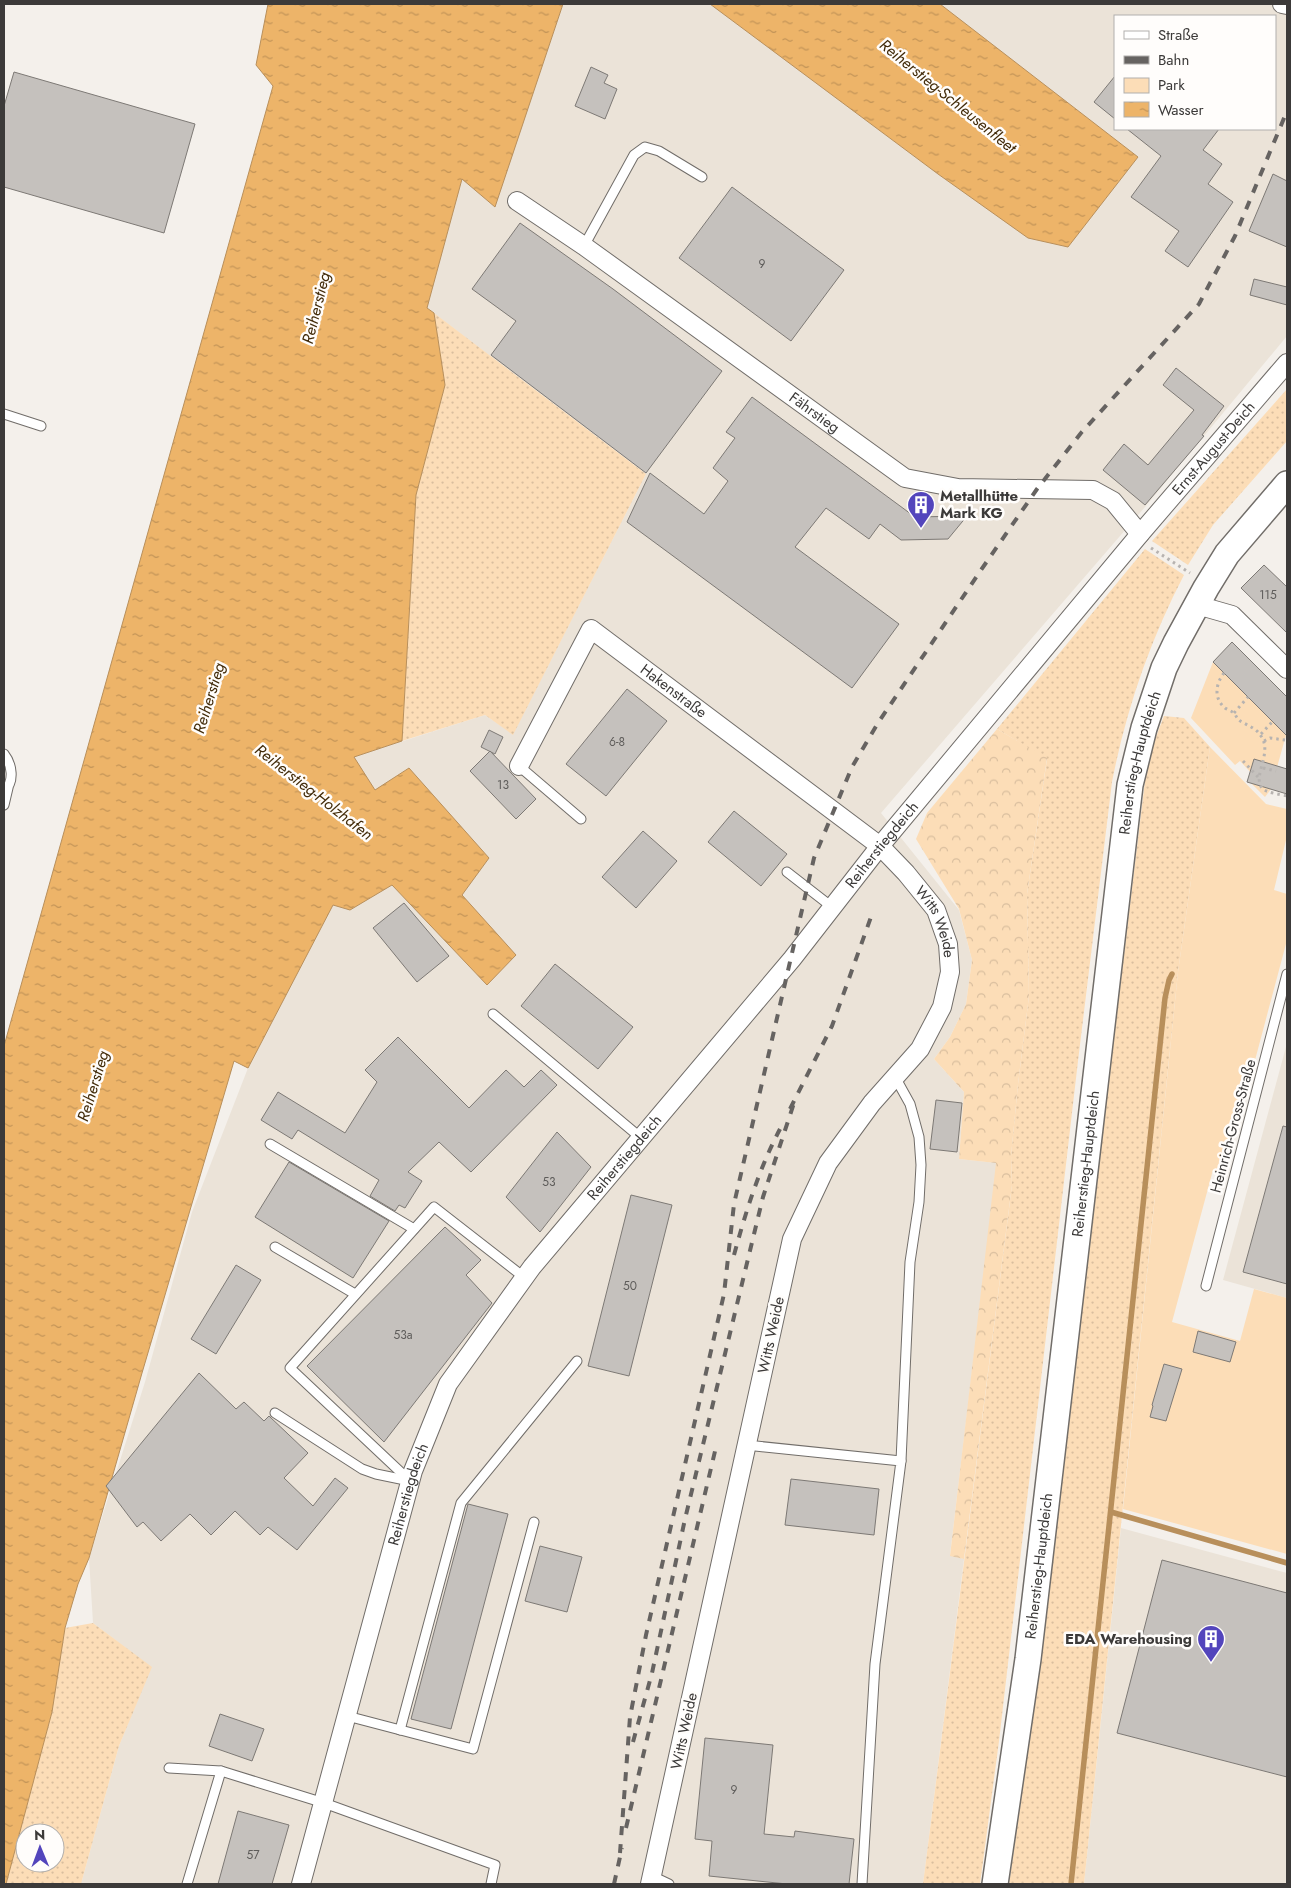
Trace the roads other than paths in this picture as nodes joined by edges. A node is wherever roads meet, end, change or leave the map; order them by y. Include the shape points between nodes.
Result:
1 (1282, 4) edge
2 (1287, 6) edge
3 (702, 177) dead end
4 (518, 200) dead end
5 (584, 246) junction
6 (1287, 363) edge
7 (4, 414) edge
8 (41, 426) dead end
9 (1287, 484) edge
10 (1143, 540) junction
11 (1196, 605) junction
12 (1287, 669) edge
13 (4, 754) edge
14 (519, 766) joint
15 (6, 790) edge
16 (4, 805) edge
17 (581, 819) dead end
18 (880, 846) junction
19 (787, 872) dead end
20 (832, 907) junction
21 (1287, 974) edge
22 (493, 1014) dead end
23 (895, 1077) junction
24 (641, 1138) junction
25 (270, 1144) dead end
26 (414, 1229) junction
27 (275, 1247) dead end
28 (525, 1278) junction
29 (1206, 1286) dead end
30 (355, 1294) junction
31 (578, 1361) dead end
32 (276, 1413) dead end
33 (746, 1445) junction
34 (901, 1461) junction
35 (410, 1481) junction
36 (534, 1522) dead end
37 (347, 1716) junction
38 (400, 1730) junction
39 (169, 1768) dead end
40 (221, 1771) junction
41 (324, 1803) junction
42 (651, 1880) edge
43 (187, 1884) edge
44 (301, 1884) edge
45 (491, 1884) edge
46 (669, 1884) edge
47 (862, 1884) edge
48 (995, 1884) edge

1 - 2 street
3 - 5 lane via 659,151 645,148 634,155
4 - 5 street, Fährstieg
5 - 10 street, Fährstieg via 905,478 958,488 1094,490 1114,501
6 - 10 street, Ernst-August-Deich
7 - 8 lane
9 - 11 main road, Reiherstieg-Hauptdeich via 1227,554
10 - 18 street, Reiherstiegdeich
11 - 12 street via 1232,615
11 - 48 main road, Reiherstieg-Hauptdeich via 1164,668 1130,784 1028,1659
13 - 15 lane via 12,773
14 - 17 lane
14 - 18 street, Hakenstraße via 591,629
15 - 16 lane
18 - 20 street, Reiherstiegdeich
18 - 23 street, Witts Weide via 936,910 948,944 950,972 942,1007 920,1049
19 - 20 lane
20 - 24 street, Reiherstiegdeich
21 - 29 lane, Heinrich-Gross-Straße
22 - 24 lane
23 - 33 street, Witts Weide via 828,1163 792,1239
23 - 34 lane via 910,1104 919,1137 921,1165 910,1262
24 - 28 street, Reiherstiegdeich
25 - 26 lane
26 - 28 lane via 434,1207
26 - 30 lane
27 - 30 lane
28 - 35 street, Reiherstiegdeich via 448,1384
30 - 35 lane via 290,1368
31 - 38 lane via 461,1503
32 - 35 lane via 362,1469
33 - 34 lane
33 - 42 street, Witts Weide
34 - 47 lane via 875,1664
35 - 37 street, Reiherstiegdeich
36 - 38 lane via 473,1749
37 - 38 lane
37 - 41 street, Reiherstiegdeich
39 - 40 lane
40 - 41 lane
40 - 43 lane
41 - 44 street, Reiherstiegdeich
41 - 45 lane via 495,1865
42 - 46 lane

